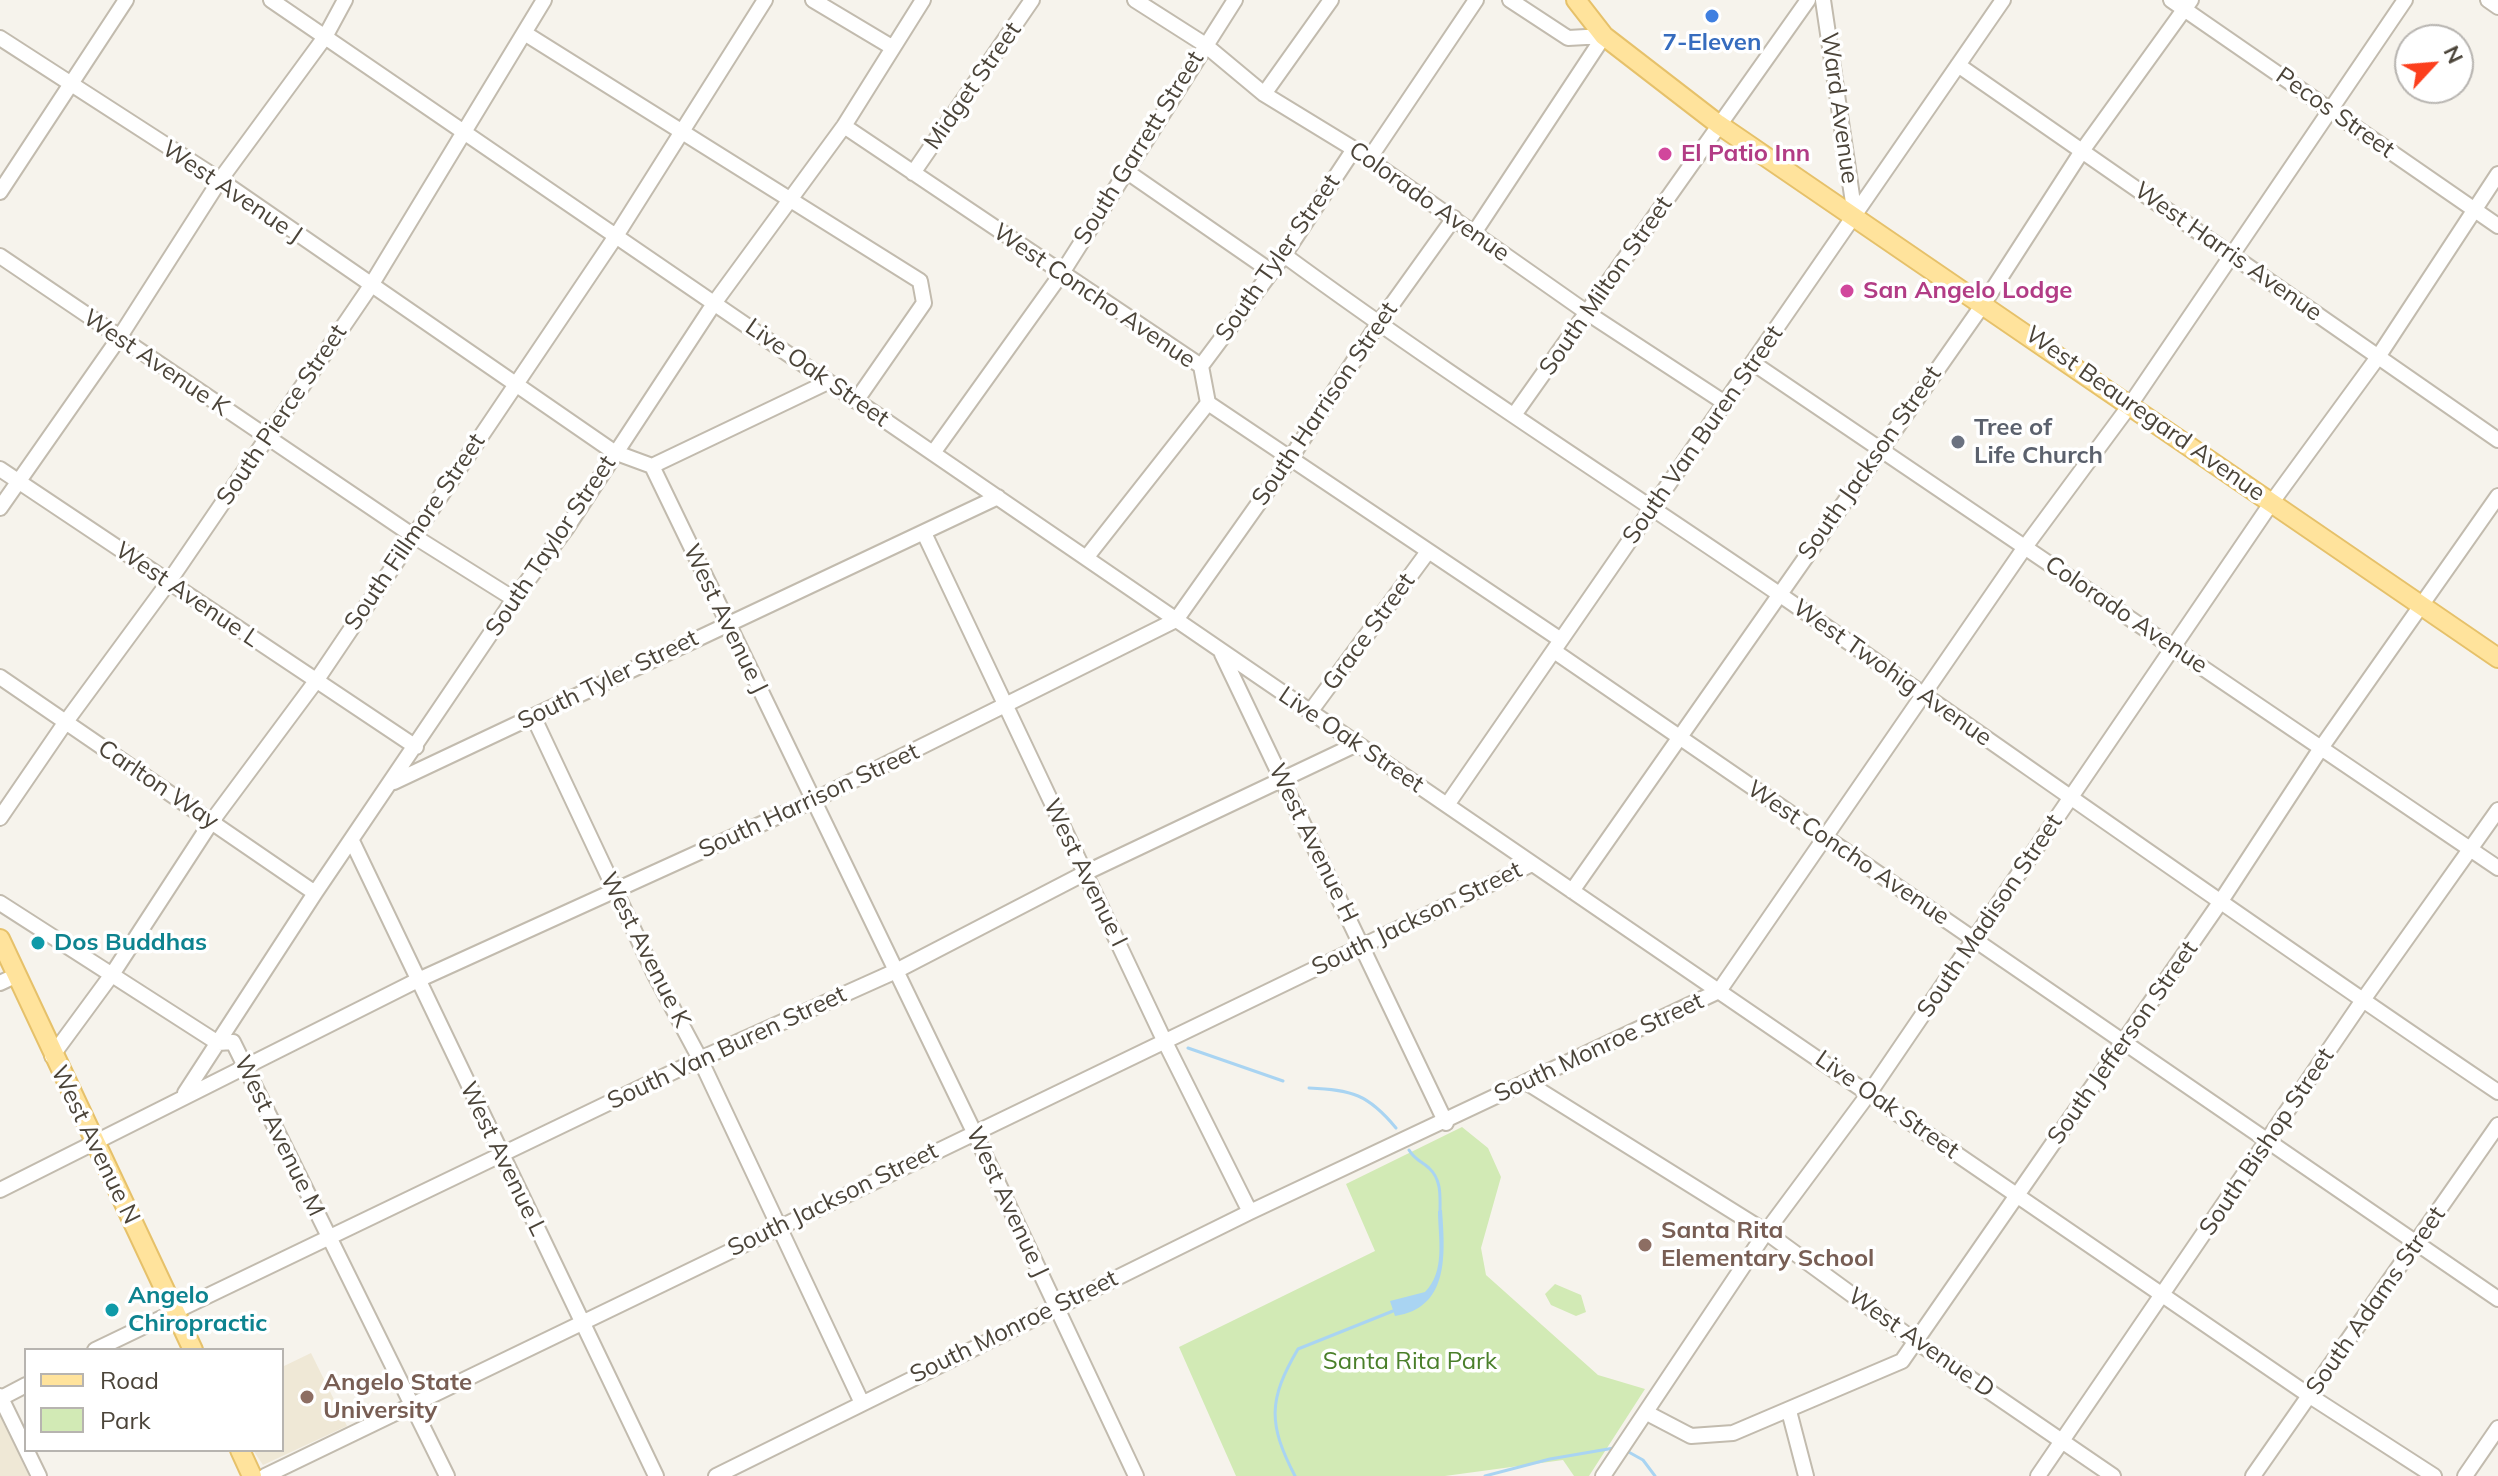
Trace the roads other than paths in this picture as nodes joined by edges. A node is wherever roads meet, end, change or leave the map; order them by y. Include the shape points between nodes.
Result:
1 (126, 0) edge
2 (271, 0) edge
3 (345, 0) edge
4 (765, 0) edge
5 (813, 0) edge
6 (923, 0) edge
7 (1032, 0) edge
8 (1135, 0) edge
9 (1235, 0) edge
10 (1331, 0) edge
11 (1476, 0) edge
12 (1510, 0) edge
13 (1576, 0) edge
14 (1808, 0) edge
15 (1823, 0) edge
16 (2003, 0) edge
17 (2171, 0) edge
18 (2405, 0) edge
19 (2488, 0) edge
20 (541, 1) edge
21 (2188, 5) edge
22 (2498, 7) edge
23 (526, 34) junction
24 (1604, 36) junction
25 (325, 37) junction
26 (0, 38) edge
27 (1204, 44) junction
28 (890, 46) junction
29 (1958, 65) junction
30 (71, 86) junction
31 (1264, 94) junction
32 (2331, 110) junction
33 (1718, 124) junction
34 (844, 126) junction
35 (466, 134) junction
36 (682, 134) junction
37 (1354, 149) junction
38 (2082, 151) junction
39 (1369, 159) junction
40 (1126, 171) junction
41 (913, 173) junction
42 (2498, 174) edge
43 (220, 180) junction
44 (0, 192) edge
45 (791, 196) junction
46 (2474, 209) junction
47 (1855, 216) junction
48 (1454, 218) junction
49 (2498, 226) edge
50 (1474, 233) junction
51 (616, 236) junction
52 (2231, 254) junction
53 (1284, 255) junction
54 (0, 256) edge
55 (1272, 272) junction
56 (1062, 273) junction
57 (370, 287) junction
58 (715, 302) junction
59 (1984, 303) junction
60 (1589, 314) junction
61 (1378, 324) junction
62 (119, 338) junction
63 (2378, 357) junction
64 (1753, 363) junction
65 (1201, 366) junction
66 (515, 382) junction
67 (828, 382) junction
68 (856, 401) junction
69 (1208, 403) junction
70 (1725, 403) junction
71 (2130, 405) junction
72 (1514, 415) junction
73 (267, 437) junction
74 (2498, 440) edge
75 (1879, 448) junction
76 (614, 452) junction
77 (933, 453) junction
78 (1290, 459) junction
79 (652, 466) junction
80 (0, 469) edge
81 (18, 481) junction
82 (2498, 496) edge
83 (998, 497) junction
84 (2272, 502) junction
85 (0, 508) edge
86 (1653, 508) junction
87 (924, 533) junction
88 (412, 535) junction
89 (2025, 547) junction
90 (1427, 553) junction
91 (1086, 558) junction
92 (168, 583) junction
93 (1778, 594) junction
94 (514, 599) junction
95 (2420, 607) junction
96 (1176, 620) junction
97 (727, 623) junction
98 (1558, 646) junction
99 (2173, 647) junction
100 (1220, 650) junction
101 (2498, 658) edge
102 (0, 677) edge
103 (316, 681) junction
104 (1924, 694) junction
105 (1005, 708) junction
106 (1310, 712) junction
107 (533, 716) junction
108 (65, 723) junction
109 (1677, 736) junction
110 (1357, 744) junction
111 (416, 747) junction
112 (2321, 748) junction
113 (1282, 780) junction
114 (393, 782) junction
115 (2070, 798) junction
116 (814, 800) junction
117 (1447, 805) junction
118 (2498, 810) edge
119 (0, 818) edge
120 (212, 821) junction
121 (1827, 839) junction
122 (352, 841) junction
123 (2471, 850) junction
124 (1532, 864) junction
125 (2498, 868) edge
126 (1085, 873) junction
127 (615, 891) junction
128 (1572, 891) junction
129 (315, 893) junction
130 (0, 903) edge
131 (2219, 904) junction
132 (0, 939) edge
133 (1974, 939) junction
134 (1362, 945) junction
135 (896, 971) junction
136 (113, 973) junction
137 (8, 980) edge
138 (416, 981) junction
139 (1719, 991) junction
140 (2363, 1000) junction
141 (1164, 1040) junction
142 (2123, 1042) junction
143 (218, 1043) junction
144 (52, 1056) junction
145 (700, 1059) junction
146 (247, 1066) junction
147 (1526, 1082) junction
148 (1870, 1092) junction
149 (2498, 1092) edge
150 (184, 1096) junction
151 (1446, 1123) junction
152 (2498, 1125) edge
153 (974, 1132) junction
154 (2268, 1141) junction
155 (94, 1143) junction
156 (501, 1155) junction
157 (0, 1190) edge
158 (2018, 1196) junction
159 (1250, 1212) junction
160 (777, 1227) junction
161 (1766, 1232) junction
162 (328, 1236) junction
163 (2416, 1243) junction
164 (2164, 1293) junction
165 (2498, 1299) edge
166 (1056, 1307) junction
167 (174, 1310) junction
168 (581, 1321) junction
169 (1914, 1340) junction
170 (99, 1348) edge
171 (192, 1348) edge
172 (24, 1386) edge
173 (2310, 1396) junction
174 (0, 1397) edge
175 (861, 1401) junction
176 (410, 1406) junction
177 (1789, 1411) junction
178 (1647, 1413) junction
179 (2498, 1428) edge
180 (2062, 1440) junction
181 (24, 1446) edge
182 (27, 1452) edge
183 (241, 1452) edge
184 (39, 1476) edge
185 (252, 1476) edge
186 (265, 1476) edge
187 (447, 1476) edge
188 (656, 1476) edge
189 (716, 1476) edge
190 (1136, 1476) edge
191 (1603, 1476) edge
192 (1806, 1476) edge
193 (2038, 1476) edge
194 (2113, 1476) edge
195 (2253, 1476) edge
196 (2434, 1476) edge
197 (2465, 1476) edge

1 - 30 street
2 - 25 street, Live Oak Street
3 - 25 street
4 - 36 street, South Fillmore Street
5 - 28 street
6 - 28 street, South Taylor Street
7 - 41 street, Midget Street
8 - 27 street, Colorado Avenue
9 - 27 street, South Garrett Street
10 - 31 street
11 - 39 street, South Tyler Street
12 - 24 street via 1568,38
13 - 24 main road, West Beauregard Avenue
14 - 33 street, South Milton Street
15 - 47 street, Ward Avenue
16 - 29 street, South Van Buren Street
17 - 21 street, Pecos Street
18 - 32 street, South Monroe Street
19 - 22 street
20 - 23 street, South Pierce Street
21 - 32 street, Pecos Street
21 - 38 street, South Jackson Street
23 - 35 street, South Pierce Street
23 - 36 street
24 - 33 main road, West Beauregard Avenue
24 - 50 street
25 - 35 street, Live Oak Street
25 - 43 street
26 - 30 street, West Avenue J
27 - 31 street, Colorado Avenue
27 - 40 street, South Garrett Street
28 - 34 street, South Taylor Street
29 - 38 street, West Harris Avenue
29 - 47 street, South Van Buren Street
30 - 43 street, West Avenue J
30 - 44 street
31 - 37 street, Colorado Avenue
32 - 46 street, Pecos Street
32 - 52 street, South Monroe Street
33 - 47 main road, West Beauregard Avenue
33 - 60 street, South Milton Street
34 - 41 street, West Concho Avenue
34 - 45 street, South Taylor Street
35 - 51 street, Live Oak Street
35 - 57 street, South Pierce Street
36 - 45 street
36 - 51 street, South Fillmore Street
37 - 39 street, Colorado Avenue
37 - 53 street, South Tyler Street
38 - 52 street, West Harris Avenue
38 - 59 street, South Jackson Street
39 - 48 street, Colorado Avenue
40 - 55 street
40 - 56 street, South Garrett Street
41 - 56 street, West Concho Avenue
42 - 46 street, South Madison Street
43 - 57 street, West Avenue J
43 - 62 street
45 - 58 street, South Taylor Street
45 - 68 street via 920,281 924,303
46 - 49 street, Pecos Street
46 - 63 street, South Madison Street
47 - 59 main road, West Beauregard Avenue
47 - 64 street, South Van Buren Street
48 - 50 street, Colorado Avenue
48 - 61 street, South Harrison Street
50 - 60 street, Colorado Avenue
51 - 58 street, Live Oak Street
51 - 66 street, South Fillmore Street
52 - 63 street, West Harris Avenue
52 - 71 street, South Monroe Street
53 - 55 street, South Tyler Street
53 - 61 street, West Twohig Avenue
54 - 62 street, West Avenue K
55 - 65 street, South Tyler Street
56 - 65 street, West Concho Avenue
56 - 77 street, South Garrett Street
57 - 66 street, West Avenue J
57 - 73 street, South Pierce Street
58 - 67 street, Live Oak Street
58 - 76 street, South Taylor Street
59 - 71 main road, West Beauregard Avenue
59 - 75 street, South Jackson Street
60 - 70 street, Colorado Avenue
60 - 72 street, South Milton Street
61 - 72 street, West Twohig Avenue
61 - 78 street, South Harrison Street
62 - 73 street, West Avenue K
62 - 81 street
63 - 74 street, West Harris Avenue
63 - 84 street, South Madison Street
64 - 70 street, South Van Buren Street
64 - 75 street, Colorado Avenue
65 - 69 street, West Concho Avenue
66 - 76 street, West Avenue J
66 - 88 street, South Fillmore Street
67 - 68 street, Live Oak Street
67 - 79 street
68 - 77 street, Live Oak Street
69 - 78 street, West Concho Avenue
69 - 91 street
70 - 86 street, South Van Buren Street
71 - 84 main road, West Beauregard Avenue
71 - 89 street, South Monroe Street
72 - 86 street, West Twohig Avenue
73 - 88 street, West Avenue K
73 - 92 street, South Pierce Street
75 - 89 street, Colorado Avenue
75 - 93 street, South Jackson Street
76 - 79 street, West Avenue J
76 - 94 street, South Taylor Street
77 - 83 street, Live Oak Street
78 - 90 street, West Concho Avenue
78 - 96 street, South Harrison Street
79 - 97 street, West Avenue J
80 - 81 street, West Avenue L
81 - 85 street
81 - 92 street, West Avenue L
82 - 95 street, South Jefferson Street
83 - 87 street, South Tyler Street
83 - 91 street, Live Oak Street
84 - 95 main road, West Beauregard Avenue
84 - 99 street, South Madison Street
86 - 93 street, West Twohig Avenue
86 - 98 street, South Van Buren Street
87 - 97 street, South Tyler Street
87 - 105 street, West Avenue I
88 - 94 street, West Avenue K
88 - 103 street, South Fillmore Street
89 - 99 street, Colorado Avenue
89 - 104 street, South Monroe Street
90 - 98 street, West Concho Avenue
90 - 106 street, Grace Street
91 - 96 street, Live Oak Street
92 - 103 street, West Avenue L
92 - 108 street, South Pierce Street
93 - 104 street, West Twohig Avenue
93 - 109 street, South Jackson Street
94 - 111 street, South Taylor Street
95 - 101 main road, West Beauregard Avenue
95 - 112 street, South Jefferson Street
96 - 100 street, Live Oak Street
96 - 105 street, South Harrison Street
97 - 107 street, South Tyler Street
97 - 116 street, West Avenue J
98 - 109 street, West Concho Avenue
98 - 117 street, South Van Buren Street
99 - 112 street, Colorado Avenue
99 - 115 street, South Madison Street
100 - 106 street, Live Oak Street
100 - 113 street, West Avenue H
102 - 108 street, Carlton Way
103 - 111 street, West Avenue L
103 - 120 street, South Fillmore Street
104 - 115 street, West Twohig Avenue
104 - 121 street, South Monroe Street
105 - 116 street, South Harrison Street
105 - 126 street, West Avenue I
106 - 110 street, Live Oak Street
107 - 114 street, South Tyler Street
107 - 127 street, West Avenue K
108 - 119 street, South Pierce Street
108 - 120 street, Carlton Way
109 - 121 street, West Concho Avenue
109 - 128 street, South Jackson Street
110 - 113 street, South Van Buren Street
110 - 117 street, Live Oak Street
111 - 114 street, South Taylor Street
112 - 123 street, Colorado Avenue
112 - 131 street, South Jefferson Street
113 - 126 street, South Van Buren Street
113 - 134 street, West Avenue H
114 - 122 street, South Taylor Street
115 - 131 street, West Twohig Avenue
115 - 133 street, South Madison Street
116 - 127 street, South Harrison Street
116 - 135 street, West Avenue J
117 - 124 street, Live Oak Street
118 - 123 street, South Bishop Street
120 - 129 street, Carlton Way
120 - 136 street, South Fillmore Street
121 - 133 street, West Concho Avenue
121 - 139 street, South Monroe Street
122 - 129 street, South Taylor Street
122 - 138 street, West Avenue L
123 - 125 street, Colorado Avenue
123 - 140 street, South Bishop Street
124 - 128 street, Live Oak Street
124 - 134 street, South Jackson Street
126 - 135 street, South Van Buren Street
126 - 141 street, West Avenue I
127 - 138 street, South Harrison Street
127 - 145 street, West Avenue K
128 - 139 street, Live Oak Street
129 - 143 street, South Taylor Street
130 - 136 street, West Avenue M
131 - 140 street, West Twohig Avenue
131 - 142 street, South Jefferson Street
132 - 137 main road, West Avenue N
133 - 142 street, West Concho Avenue
133 - 148 street, South Madison Street
134 - 141 street, South Jackson Street
134 - 151 street, West Avenue H
135 - 145 street, South Van Buren Street
135 - 153 street, West Avenue J
136 - 143 street, West Avenue M
136 - 144 street, South Fillmore Street
137 - 144 main road, West Avenue N
138 - 146 street, South Harrison Street
138 - 156 street, West Avenue L
139 - 147 street, South Monroe Street
139 - 148 street, Live Oak Street
140 - 149 street, West Twohig Avenue
140 - 154 street, South Bishop Street
141 - 153 street, South Jackson Street
141 - 159 street, West Avenue I
142 - 154 street, West Concho Avenue
142 - 158 street, South Jefferson Street
143 - 146 street, West Avenue M via 233,1042
143 - 150 street, South Taylor Street
144 - 155 main road, West Avenue N
145 - 156 street, South Van Buren Street
145 - 160 street, West Avenue K
146 - 150 street, South Harrison Street
146 - 162 street, West Avenue M
147 - 151 street, South Monroe Street
147 - 161 street, West Avenue D
148 - 158 street, Live Oak Street
148 - 161 street, South Madison Street
150 - 155 street, South Harrison Street
151 - 159 street, South Monroe Street
152 - 163 street, South Adams Street
153 - 160 street, South Jackson Street
153 - 166 street, West Avenue J
154 - 163 street, West Concho Avenue
154 - 164 street, South Bishop Street
155 - 157 street, South Harrison Street
155 - 167 main road, West Avenue N
156 - 162 street, South Van Buren Street
156 - 168 street, West Avenue L
158 - 164 street, Live Oak Street
158 - 169 street, South Jefferson Street
159 - 166 street, South Monroe Street
160 - 168 street, South Jackson Street
160 - 175 street, West Avenue K
161 - 169 street, West Avenue D
161 - 178 street, South Madison Street
162 - 167 street, South Van Buren Street
162 - 176 street, West Avenue M
163 - 165 street, West Concho Avenue
163 - 173 street, South Adams Street
164 - 173 street, Live Oak Street
164 - 180 street, South Bishop Street
166 - 175 street, South Monroe Street
166 - 190 street, West Avenue J
167 - 170 street, South Van Buren Street
167 - 171 main road, West Avenue N
168 - 176 street, South Jackson Street
168 - 188 street, West Avenue L
169 - 177 street, South Jefferson Street via 1902,1361
169 - 180 street, West Avenue D
172 - 174 street
173 - 195 street, South Adams Street
173 - 196 street, Live Oak Street
174 - 181 street
175 - 189 street, South Monroe Street
176 - 186 street, South Jackson Street
176 - 187 street, West Avenue M
177 - 178 street, South Jefferson Street via 1733,1433 1691,1436
177 - 192 street
178 - 191 street, South Madison Street
179 - 197 street
180 - 193 street, South Bishop Street
180 - 194 street, West Avenue D
182 - 184 street
183 - 185 main road

